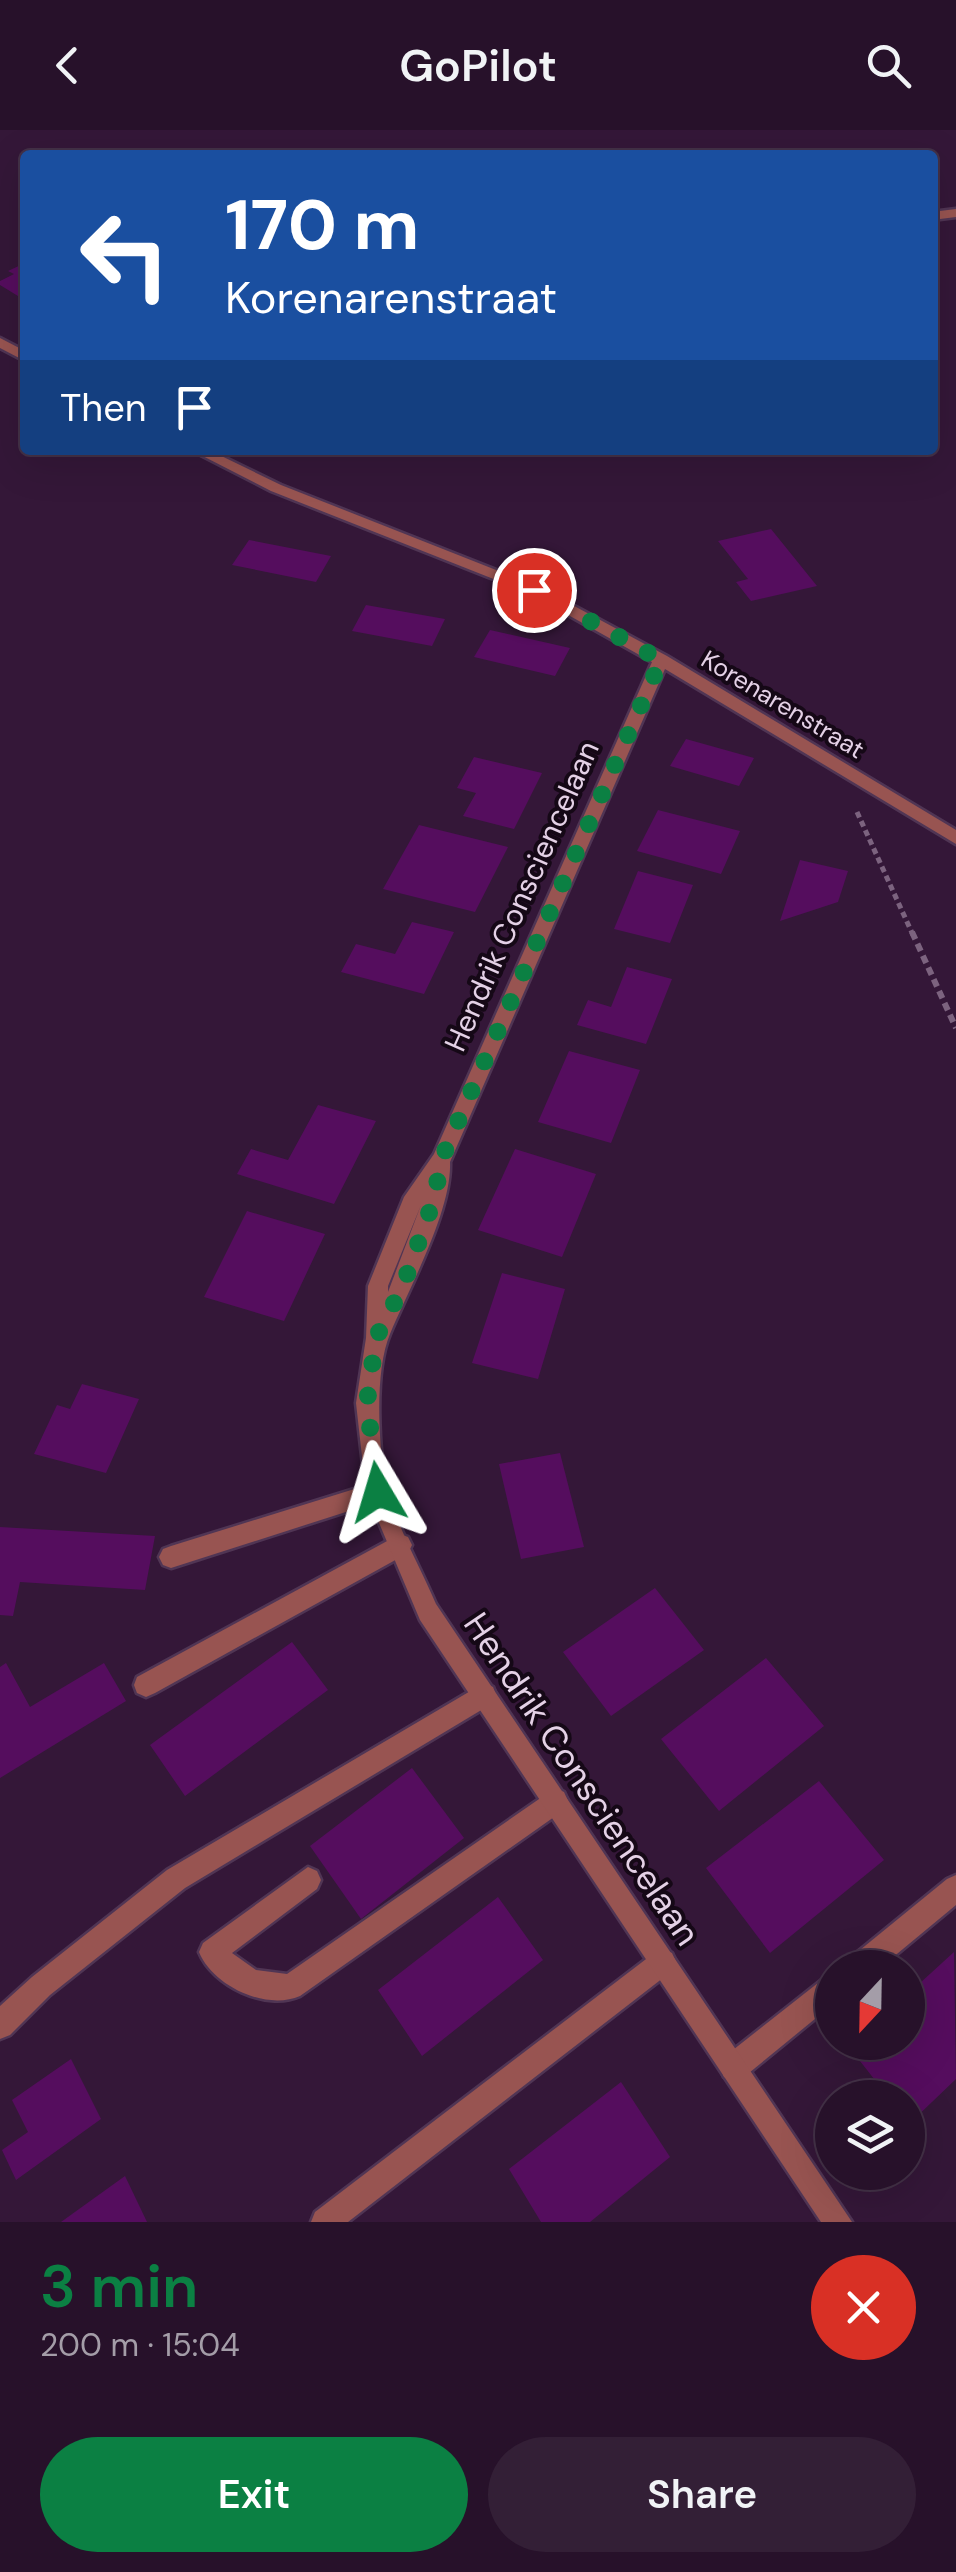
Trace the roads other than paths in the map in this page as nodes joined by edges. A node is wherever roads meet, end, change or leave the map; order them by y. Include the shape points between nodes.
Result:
1 (208, 455) edge
2 (661, 660) junction
3 (956, 838) edge
4 (378, 1492) junction
5 (400, 1545) junction
6 (171, 1557) dead end
7 (146, 1685) dead end
8 (484, 1695) junction
9 (555, 1800) junction
10 (308, 1880) dead end
11 (956, 1888) edge
12 (880, 1950) edge
13 (663, 1962) junction
14 (815, 2002) edge
15 (0, 2025) edge
16 (734, 2067) junction
17 (326, 2222) edge
18 (838, 2222) edge

1 - 2 street, Korenarenstraat via 534,590
2 - 3 street, Korenarenstraat
2 - 4 street, Hendrik Consciencelaan via 442,1158 403,1286 376,1338 367,1402
4 - 5 street, Hendrik Consciencelaan
4 - 6 street
5 - 7 street
5 - 8 street, Hendrik Consciencelaan via 428,1612
8 - 9 street, Hendrik Consciencelaan
8 - 15 street via 176,1879
9 - 10 street via 292,1987 264,1988 236,1977 212,1952
9 - 13 street, Hendrik Consciencelaan
11 - 12 street
13 - 16 street, Hendrik Consciencelaan
13 - 17 street
14 - 16 street
16 - 18 street, Hendrik Consciencelaan

